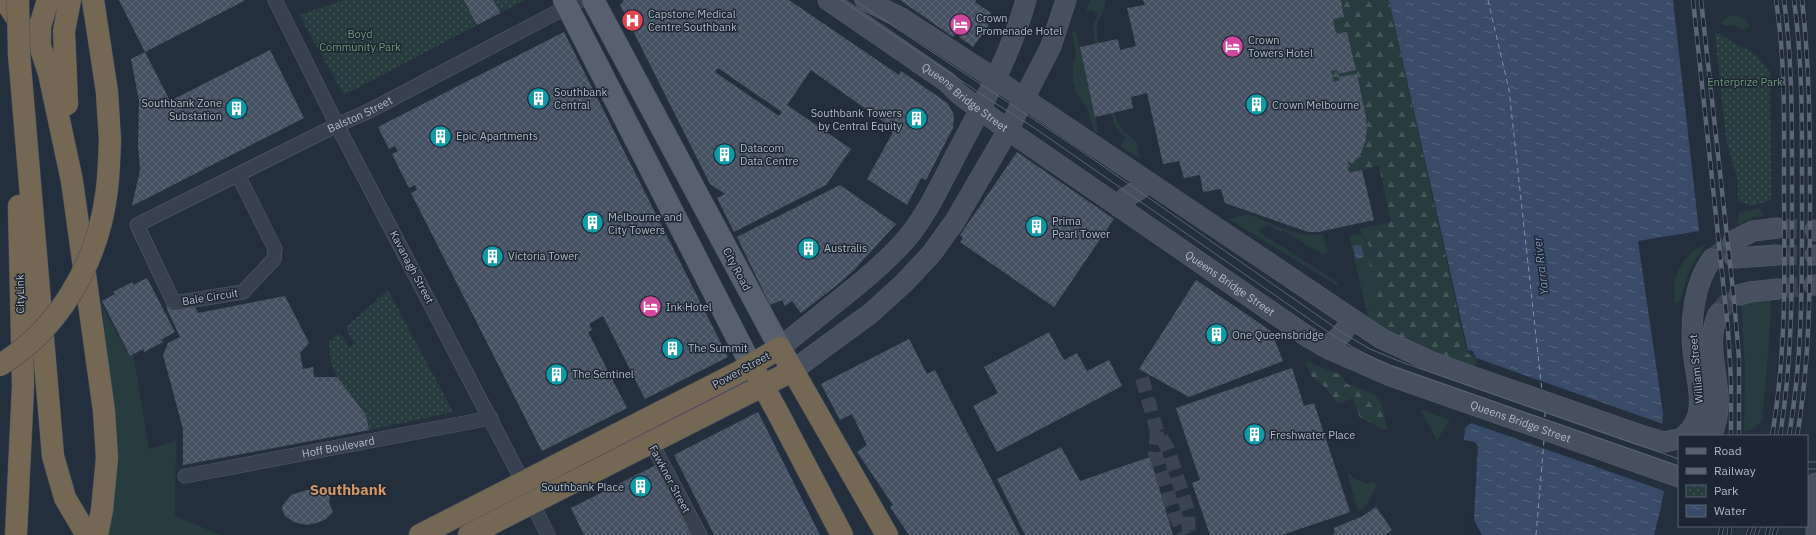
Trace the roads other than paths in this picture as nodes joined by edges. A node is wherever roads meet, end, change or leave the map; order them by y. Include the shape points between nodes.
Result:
1 (5, 0) edge
2 (18, 0) edge
3 (48, 0) edge
4 (70, 0) edge
5 (93, 0) edge
6 (275, 0) edge
7 (593, 0) edge
8 (828, 0) edge
9 (865, 0) edge
10 (1026, 0) edge
11 (1066, 0) edge
12 (571, 2) edge
13 (19, 54) junction
14 (44, 58) junction
15 (995, 79) junction
16 (1024, 98) junction
17 (980, 110) junction
18 (337, 125) junction
19 (1008, 130) junction
20 (238, 175) junction
21 (72, 181) junction
22 (1145, 181) junction
23 (1119, 207) junction
24 (137, 225) joint
25 (1778, 228) tunnel mouth
26 (1777, 255) tunnel mouth
27 (1710, 268) tunnel mouth
28 (1778, 289) tunnel mouth
29 (1739, 295) tunnel mouth
30 (1718, 314) tunnel mouth
31 (1351, 319) junction
32 (1323, 346) junction
33 (780, 348) junction
34 (0, 365) edge
35 (751, 365) junction
36 (792, 371) junction
37 (763, 386) junction
38 (491, 418) junction
39 (641, 422) junction
40 (1680, 435) edge
41 (1711, 435) edge
42 (1675, 439) edge
43 (651, 442) junction
44 (1671, 472) edge
45 (185, 476) dead end
46 (523, 482) junction
47 (1816, 483) edge
48 (532, 503) junction
49 (1804, 527) edge
50 (16, 535) edge
51 (88, 535) edge
52 (97, 535) edge
53 (420, 535) edge
54 (469, 535) edge
55 (548, 535) edge
56 (700, 535) edge
57 (842, 535) edge
58 (887, 535) edge
59 (1815, 535) edge

1 - 14 highway
2 - 13 highway, bridge
3 - 14 highway via 39,36
4 - 21 highway via 64,31
5 - 34 highway, bridge via 107,92 110,141 106,196 100,226 86,266 52,321 26,347
6 - 18 street, Kavanagh Street
7 - 33 main road, City Road
8 - 17 street, Queens Bridge Street via 947,82
9 - 15 street via 903,18
10 - 15 street, Power Street via 1016,32
11 - 16 street, Power Street via 1052,46
12 - 18 street, Balston Street via 367,112
12 - 35 main road
13 - 50 highway, CityLink, bridge via 19,248 23,386
13 - 51 highway, bridge via 53,456 65,498
14 - 21 highway
15 - 16 street
15 - 17 street, Power Street
16 - 19 street, Power Street
16 - 22 street
17 - 19 street, Queens Bridge Street
17 - 33 street, Power Street via 923,214 900,246
18 - 20 street, Balston Street
18 - 38 street, Kavanagh Street
19 - 23 street, Queens Bridge Street
19 - 36 street, Power Street via 955,221 932,253 904,284 871,313
20 - 24 street, Balston Street
20 - 24 street, Bale Circuit via 275,249 271,262 243,292 174,303
21 - 52 highway via 104,411 106,464
22 - 23 street via 1140,190 1125,198
22 - 31 street
23 - 32 street, Queens Bridge Street
25 - 26 street via 1753,231 1734,250
27 - 40 street, William Street via 1697,293 1692,328 1699,409 1694,425
28 - 29 street
30 - 41 street, William Street via 1712,339 1719,408
31 - 32 street via 1343,333 1330,344
31 - 42 street via 1392,344 1474,377
32 - 44 street, Queens Bridge Street via 1388,375
33 - 35 highway, Power Street
33 - 36 highway, City Road
35 - 37 highway
35 - 39 highway, Power Street
36 - 37 highway, Power Street
36 - 58 highway, City Road
37 - 43 highway, Power Street
37 - 57 highway
38 - 45 street, Hoff Boulevard
38 - 46 street, Kavanagh Street
39 - 43 highway, Fawkner Street
39 - 46 highway, Power Street
43 - 48 highway, Power Street
43 - 56 street, Fawkner Street
46 - 48 highway, Kavanagh Street
46 - 53 highway, Power Street
47 - 59 street
48 - 54 highway, Power Street
48 - 55 street, Kavanagh Street
49 - 59 street

